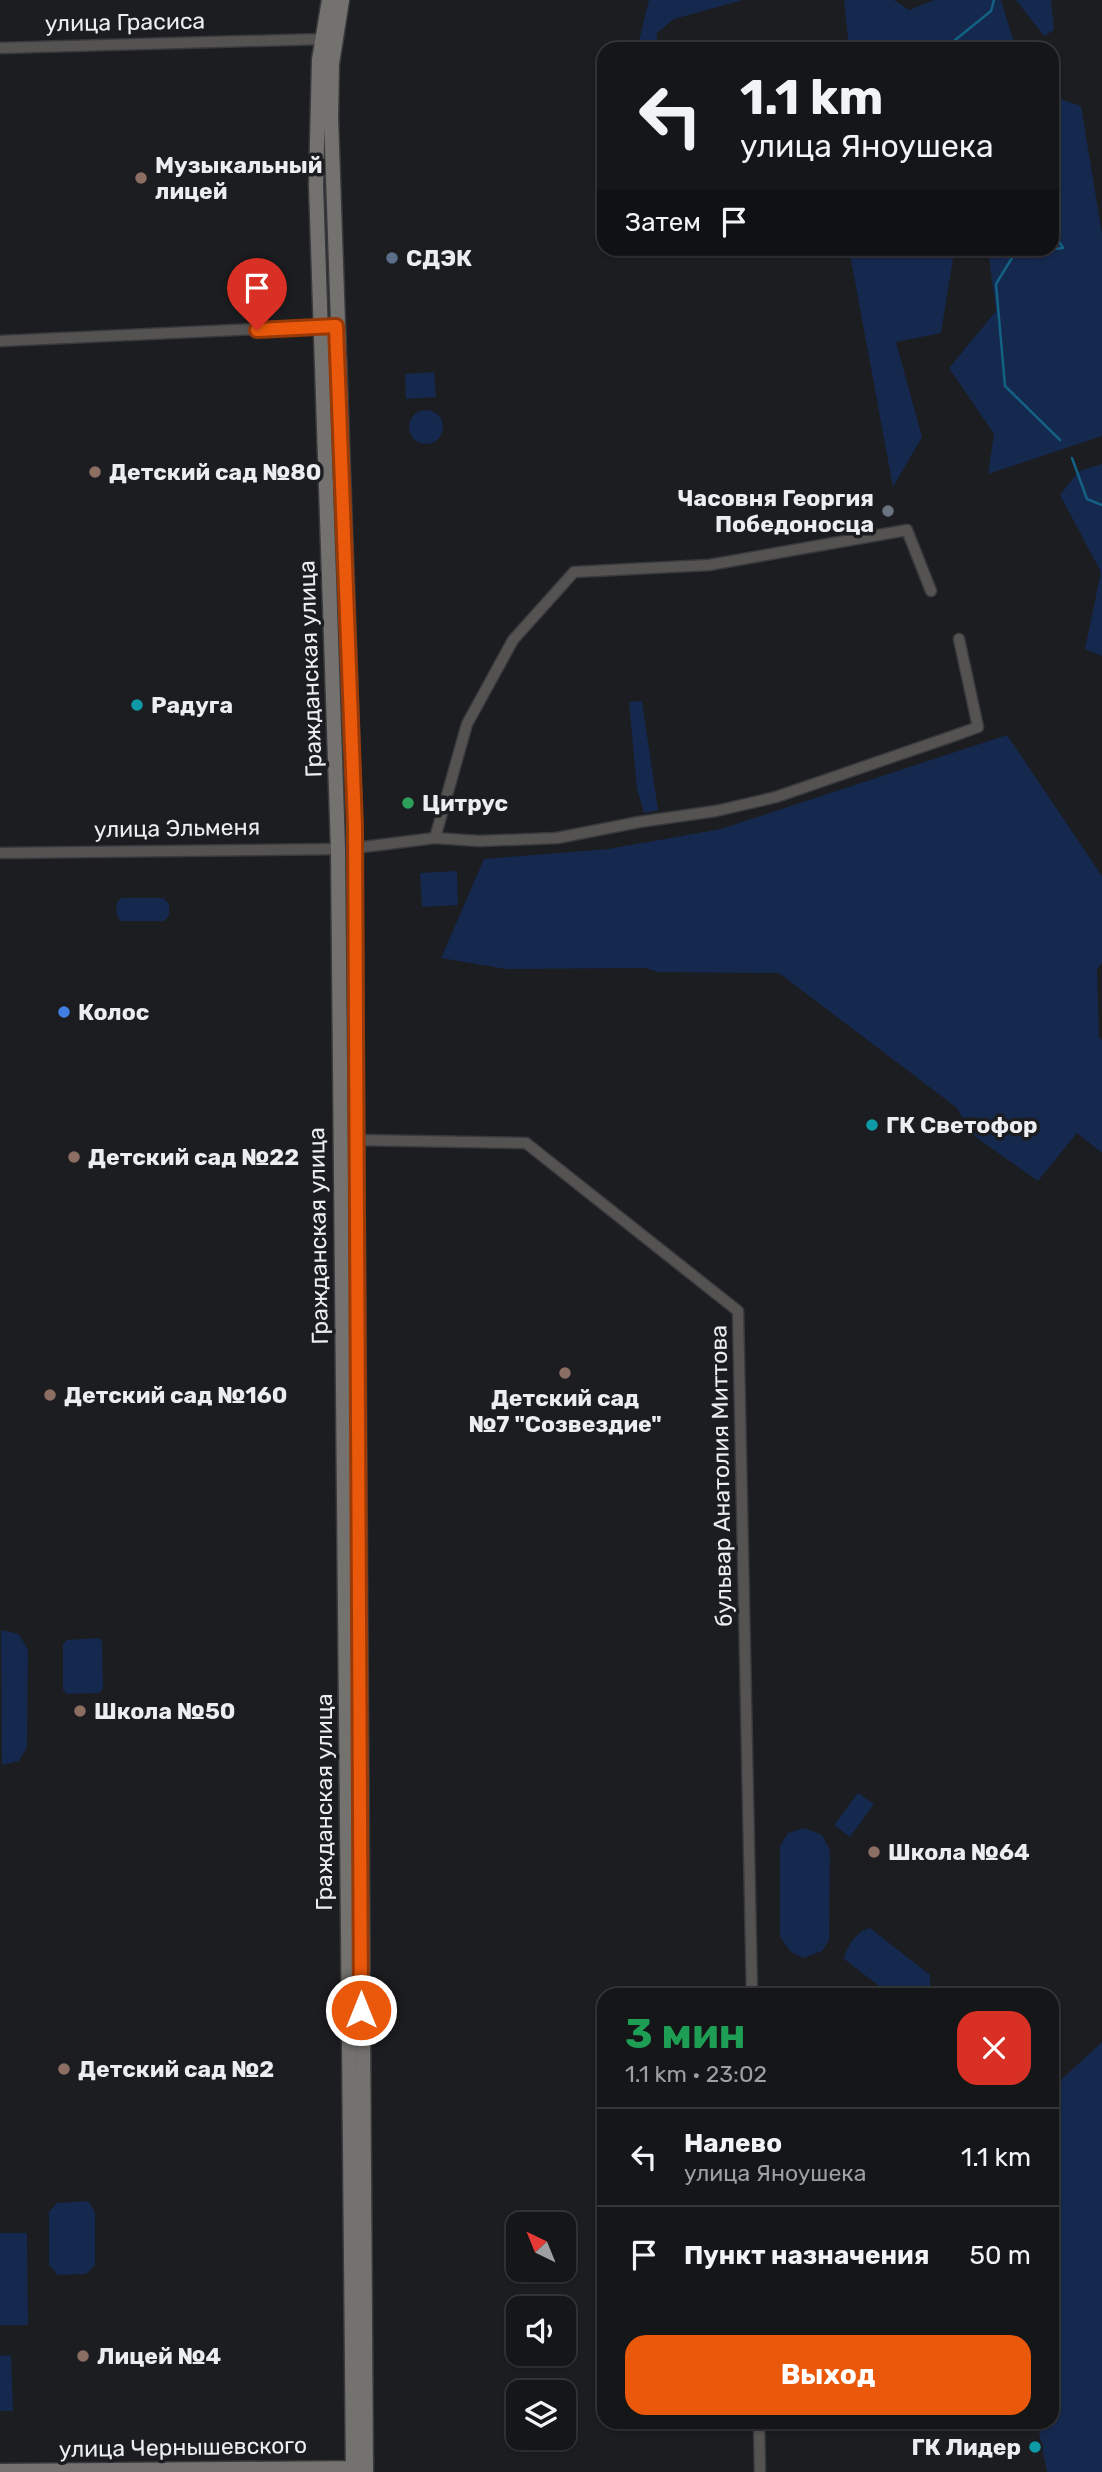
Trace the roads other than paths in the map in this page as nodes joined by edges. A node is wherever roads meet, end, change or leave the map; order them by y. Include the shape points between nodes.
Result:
1 (329, 0) edge
2 (342, 0) edge
3 (328, 39) junction
4 (0, 48) edge
5 (336, 326) junction
6 (320, 327) junction
7 (0, 341) edge
8 (931, 591) dead end
9 (959, 639) dead end
10 (435, 838) junction
11 (355, 848) junction
12 (338, 849) junction
13 (0, 853) edge
14 (357, 1140) junction
15 (352, 1536) junction
16 (752, 1988) edge
17 (759, 2429) edge
18 (360, 2470) edge
19 (0, 2472) edge
20 (760, 2472) edge

1 - 3 main road, Гражданская улица
2 - 3 main road, Гражданская улица
3 - 4 street, улица Грасиса
3 - 5 main road, Гражданская улица
3 - 6 main road, Гражданская улица via 315,118
5 - 6 main road
5 - 11 main road, Гражданская улица
6 - 7 street
6 - 12 main road, Гражданская улица
8 - 10 street via 907,530 709,565 574,572 513,640 467,724
9 - 10 street via 978,727 751,805 556,838
10 - 11 street
11 - 12 main road, улица Эльменя
11 - 14 main road, Гражданская улица
12 - 13 street, улица Эльменя
12 - 15 main road, Гражданская улица
14 - 15 main road, Гражданская улица
14 - 16 street, бульвар Анатолия Миттова via 526,1143 738,1311
15 - 18 main road, Гражданская улица
17 - 20 street
18 - 19 main road, улица Чернышевского

